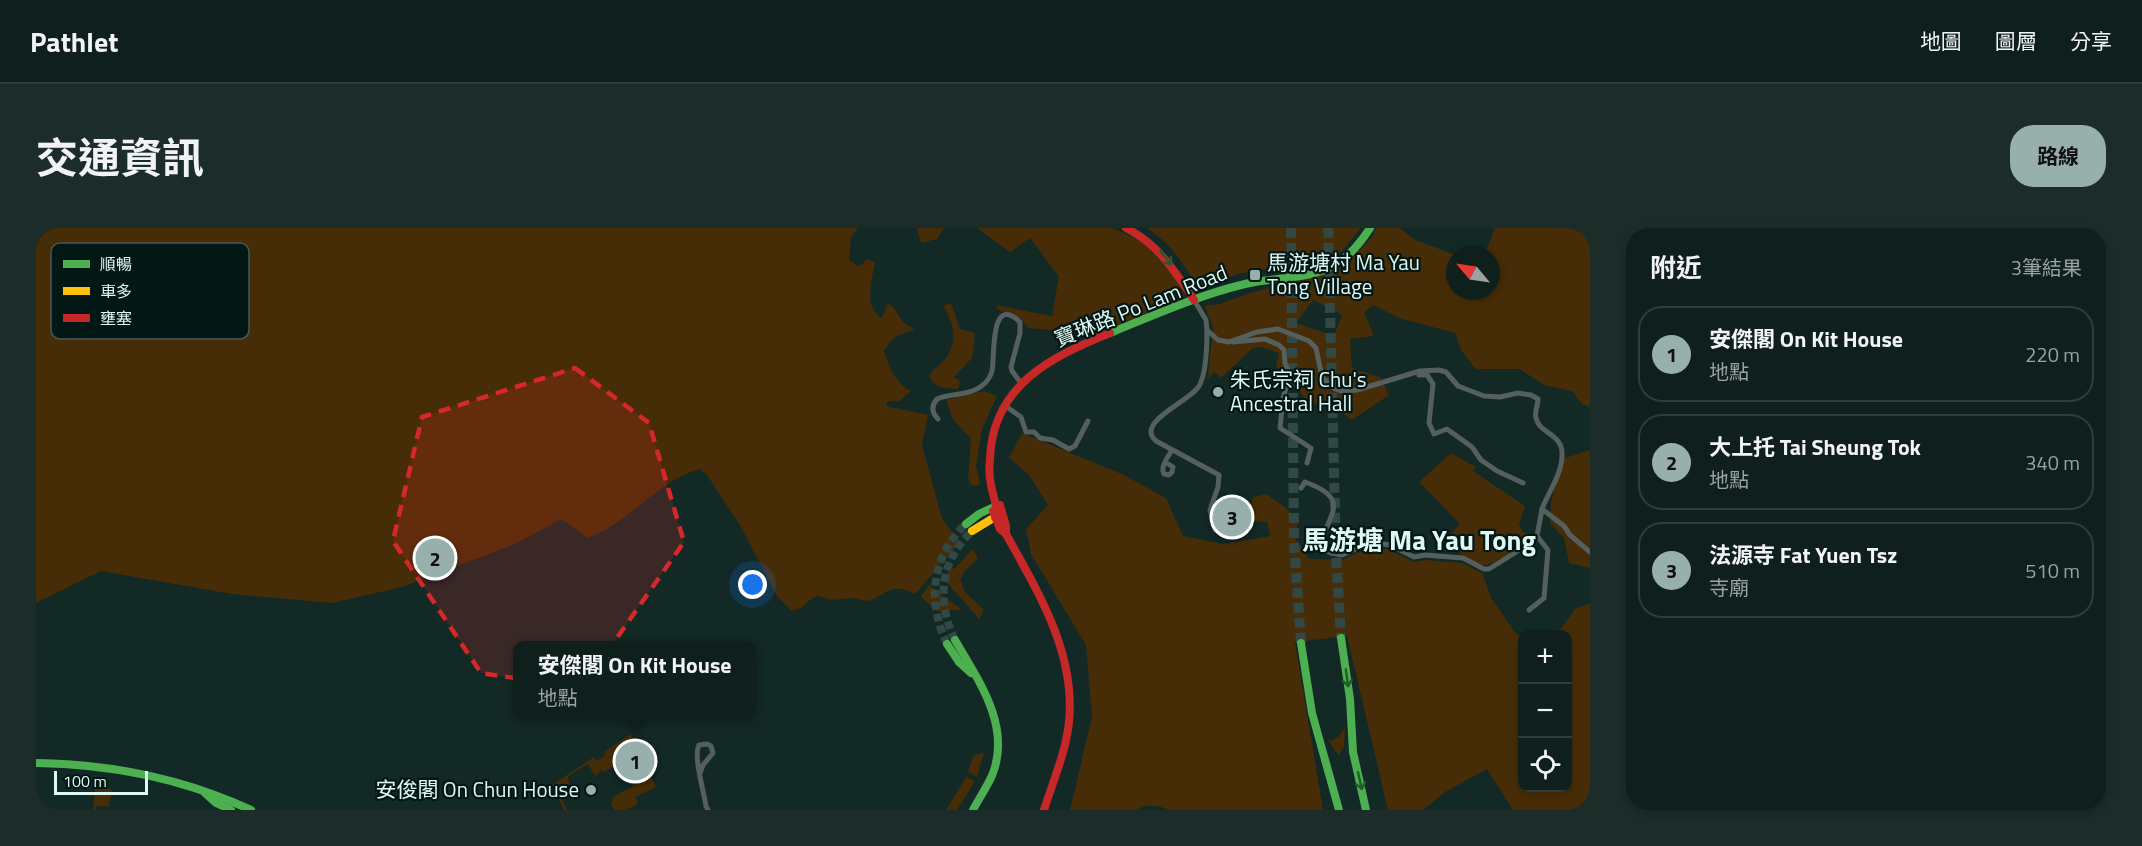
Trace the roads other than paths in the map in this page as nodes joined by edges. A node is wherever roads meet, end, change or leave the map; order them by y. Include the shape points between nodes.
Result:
1 (1126, 228) edge
2 (1370, 228) edge
3 (1194, 300) junction
4 (1208, 330) junction
5 (1229, 342) junction
6 (1405, 377) junction
7 (1021, 383) junction
8 (1004, 405) junction
9 (938, 419) dead end
10 (1088, 421) dead end
11 (1172, 450) junction
12 (1165, 462) dead end
13 (1307, 464) dead end
14 (1523, 483) dead end
15 (1301, 488) dead end
16 (996, 506) junction
17 (1542, 509) junction
18 (991, 518) junction
19 (966, 524) tunnel mouth
20 (1215, 530) dead end
21 (972, 531) tunnel mouth
22 (1006, 534) junction
23 (1537, 536) junction
24 (1590, 552) edge
25 (1529, 610) dead end
26 (1341, 638) tunnel mouth
27 (951, 642) tunnel mouth
28 (1301, 643) tunnel mouth
29 (696, 754) junction
30 (707, 760) junction
31 (36, 763) edge
32 (700, 773) junction
33 (232, 807) edge
34 (707, 809) edge
35 (251, 810) edge
36 (973, 810) edge
37 (1044, 810) edge
38 (1339, 810) edge
39 (1366, 810) edge

1 -> 3 main road via 1162,252
2 - 3 main road, 寶琳路 Po Lam Road via 1344,260 1332,267 1249,283
3 - 4 street
3 - 7 main road, 寶琳路 Po Lam Road via 1068,353
4 - 5 street via 1218,340
4 - 11 street via 1199,388 1151,426 1152,438
5 - 6 street via 1278,329 1309,341 1316,348 1322,377 1341,391
5 - 13 street via 1266,339 1284,350 1290,375 1280,428 1311,448
6 - 14 street via 1427,375 1433,384 1429,423 1434,435 1447,429 1472,447 1481,460
6 - 17 street via 1439,370 1458,386 1484,396 1518,393 1538,399 1538,423 1559,442 1562,456
7 - 8 main road, 寶琳路 Po Lam Road
7 - 9 street via 1011,367 1020,322 1006,316 998,322 994,333 989,378 972,391 937,399 933,412
8 - 10 street via 1021,417 1026,432 1069,449 1075,446
8 - 16 main road, 寶琳路 Po Lam Road via 992,438 991,482
11 - 12 street
11 - 20 street via 1219,475 1209,510
15 - 23 street via 1305,482 1330,496 1333,511 1318,548 1330,554 1348,553 1371,542 1390,545 1414,557 1463,558 1489,569 1528,547
16 - 18 main road
16 - 19 main road
16 - 22 main road
17 - 23 street
17 - 24 street
18 - 21 main road
18 - 22 main road
22 - 37 main road via 1060,641 1070,686 1067,734
23 - 25 street via 1548,550 1544,598
26 -> 39 main road via 1353,752
27 - 36 main road via 959,662 974,676 993,711 998,744 993,773
28 - 38 main road via 1312,713
29 - 30 street
29 - 30 street via 701,744 710,745 713,753
29 - 32 street
30 - 32 street
31 - 33 main road via 131,771 206,793 216,803
32 - 34 street
33 - 35 main road

